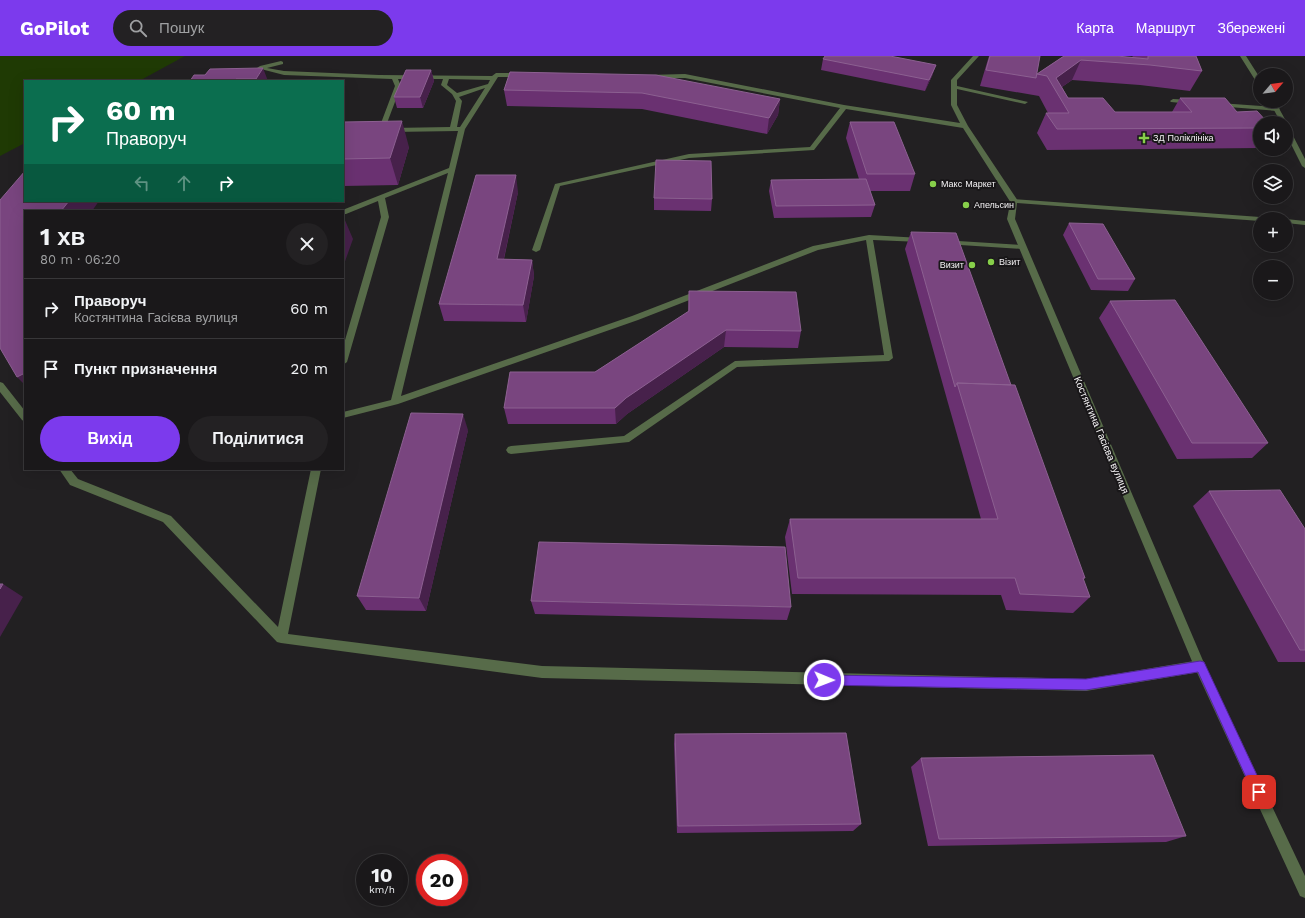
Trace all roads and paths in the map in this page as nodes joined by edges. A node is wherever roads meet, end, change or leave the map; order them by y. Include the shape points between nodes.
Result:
1 (976, 56) edge
2 (1244, 56) edge
3 (281, 63) dead end
4 (260, 68) junction
5 (252, 69) edge
6 (1253, 71) edge
7 (527, 75) edge
8 (646, 76) edge
9 (395, 78) junction
10 (446, 78) junction
11 (494, 78) junction
12 (489, 85) junction
13 (954, 87) junction
14 (456, 96) junction
15 (1173, 101) dead end
16 (1025, 102) dead end
17 (1195, 103) edge
18 (1210, 104) edge
19 (844, 107) junction
20 (1277, 109) joint
21 (1280, 116) edge
22 (965, 126) junction
23 (453, 129) junction
24 (462, 129) junction
25 (373, 131) edge
26 (381, 131) junction
27 (1293, 142) edge
28 (1305, 166) edge
29 (452, 169) junction
30 (381, 197) junction
31 (1014, 201) junction
32 (344, 212) edge
33 (1253, 218) edge
34 (1293, 221) edge
35 (1305, 222) edge
36 (870, 237) junction
37 (1022, 247) junction
38 (536, 250) dead end
39 (344, 359) edge
40 (0, 385) edge
41 (395, 402) junction
42 (344, 415) edge
43 (24, 417) edge
44 (511, 450) dead end
45 (66, 470) edge
46 (316, 470) edge
47 (281, 638) junction
48 (1200, 666) junction
49 (1305, 891) edge

1 - 13 street via 954,80
2 - 6 street
3 - 4 street
4 - 5 street
4 - 9 street via 284,73
7 - 11 street via 496,75
8 - 19 street via 686,76
9 - 10 street
9 - 26 street via 398,86
10 - 11 street
10 - 14 street via 444,85
11 - 12 street
12 - 14 street
12 - 24 street
13 - 16 street
13 - 22 street via 954,105
14 - 23 street via 459,101
15 - 17 street
18 - 20 street
19 - 22 street
19 - 38 street via 812,150 688,156 557,185
20 - 21 street
22 - 31 street
23 - 24 street
23 - 26 street
24 - 29 street
25 - 26 street
27 - 28 street
29 - 30 street
29 - 41 street
30 - 32 street
30 - 39 street via 385,217
31 - 33 street
31 - 37 street, Костянтина Гасієва вулиця via 1011,219
34 - 35 street
36 - 37 street
36 - 41 street via 816,248 635,318
36 - 44 street via 889,358 735,364 626,439
37 - 48 street, Костянтина Гасієва вулиця
40 - 43 street
41 - 42 street
45 - 47 street via 74,482 167,519
46 - 47 street
47 - 48 street via 542,672 1086,685
48 - 49 street, Костянтина Гасієва вулиця

